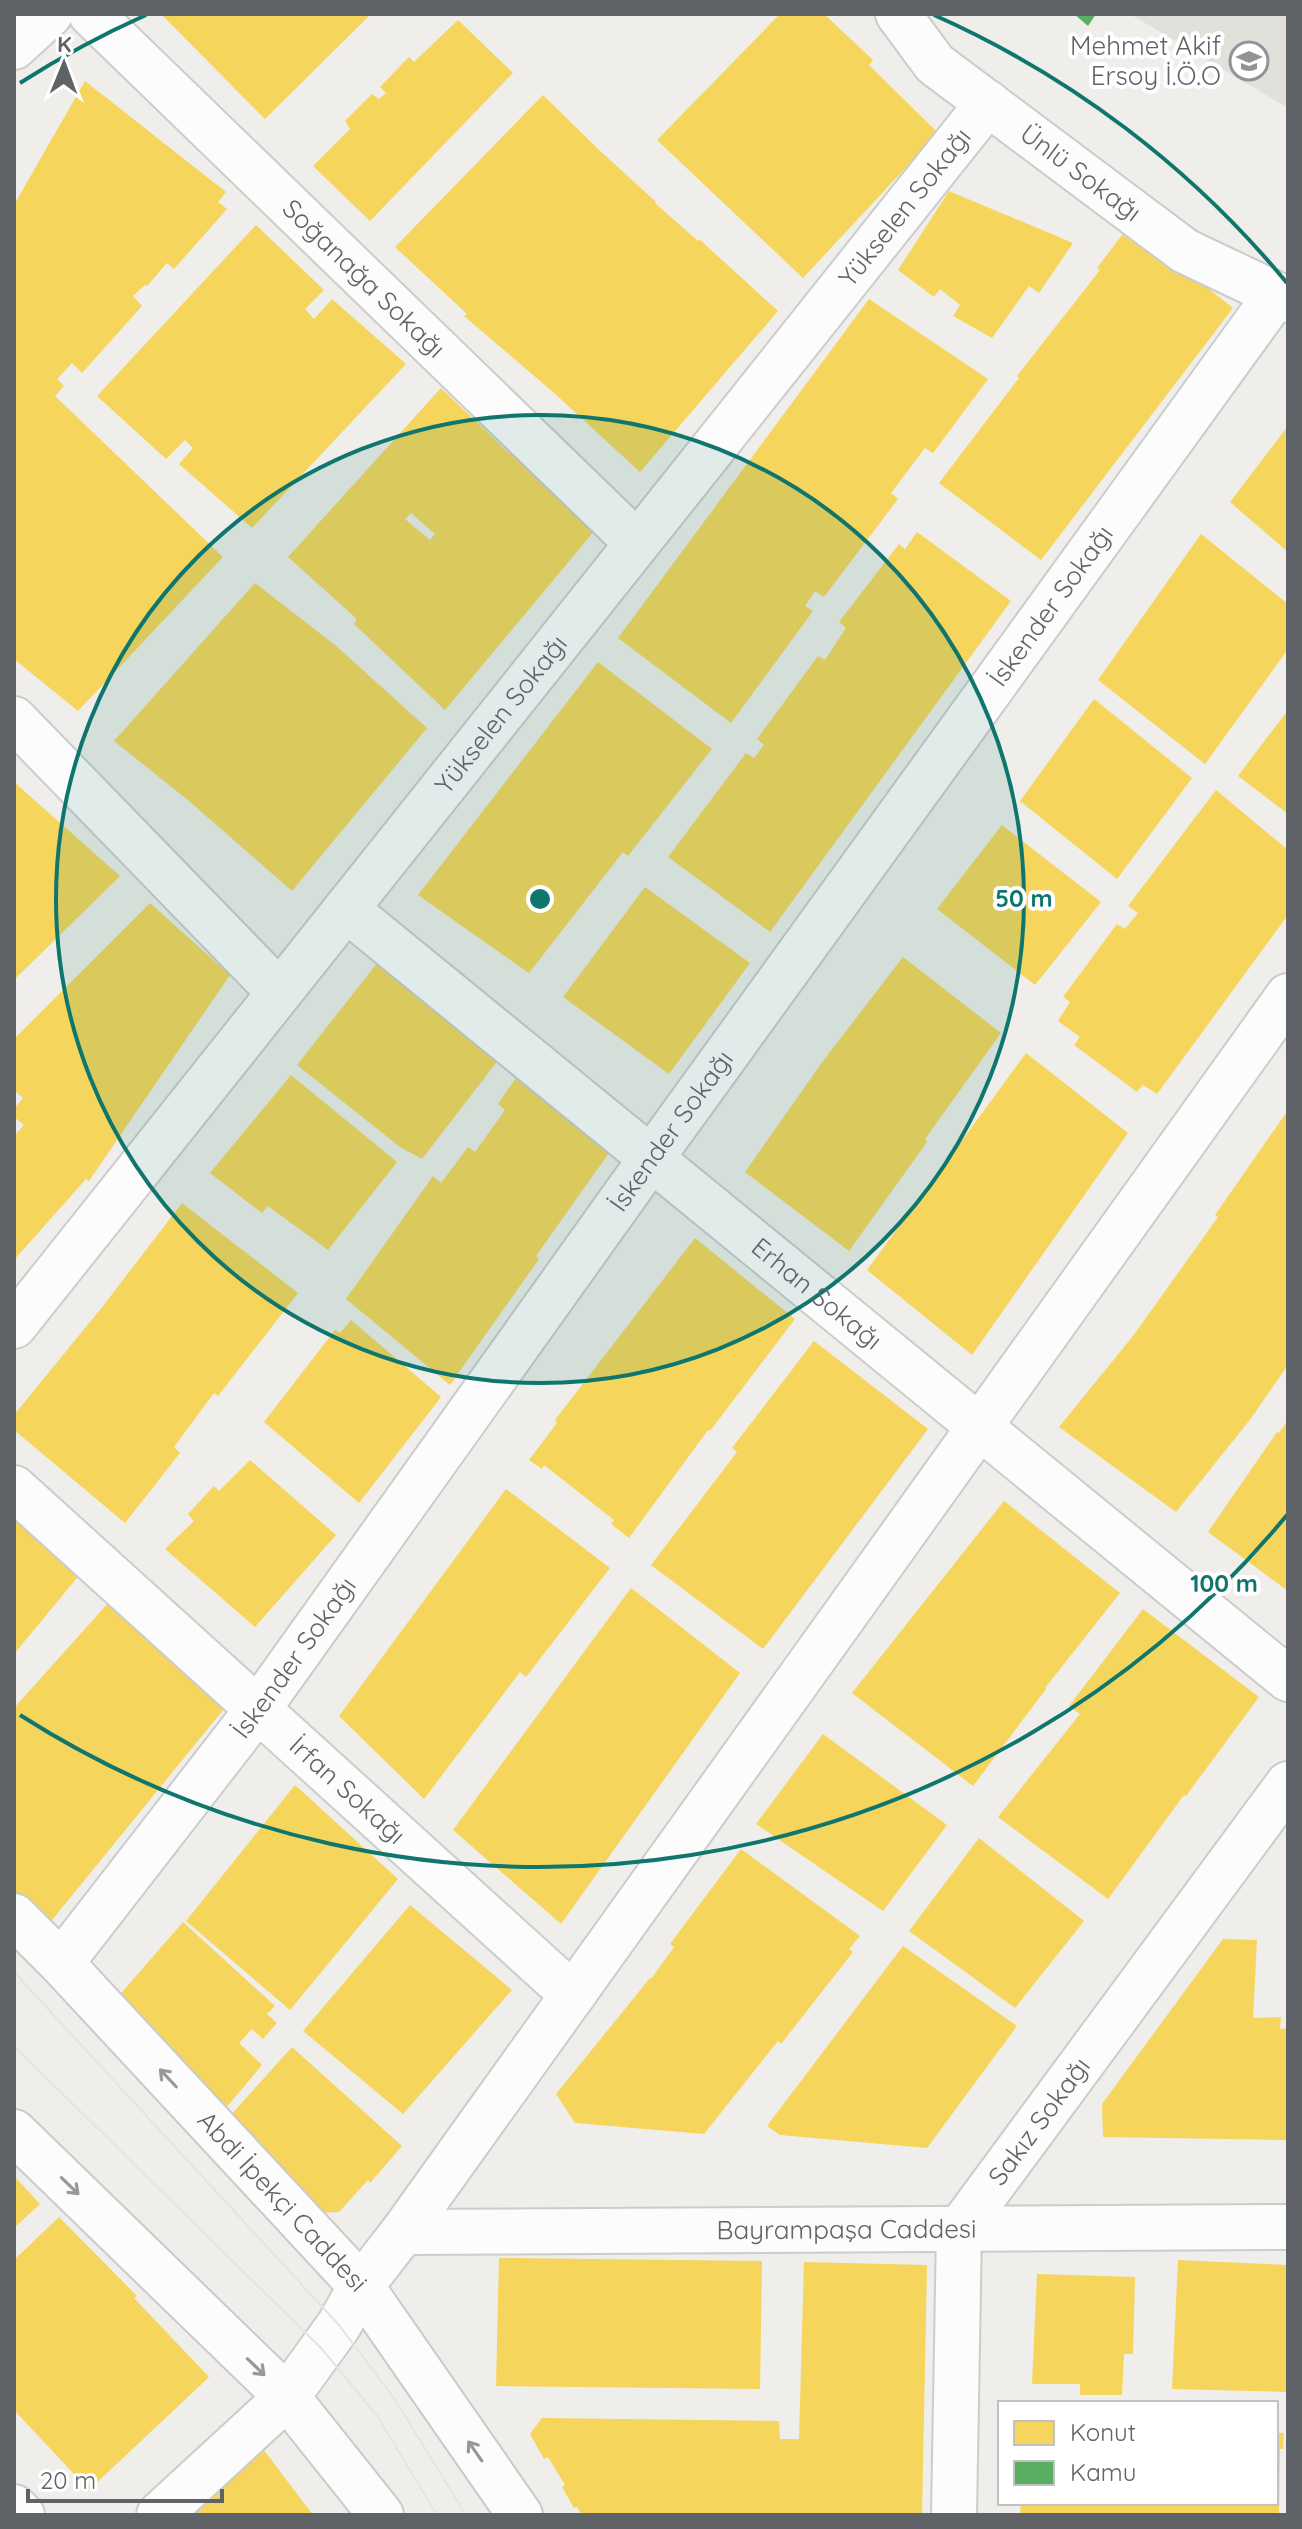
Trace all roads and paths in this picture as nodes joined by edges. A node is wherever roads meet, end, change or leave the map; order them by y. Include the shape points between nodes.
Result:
1 (50, 14) edge
2 (91, 14) edge
3 (898, 14) edge
4 (14, 47) edge
5 (988, 103) junction
6 (1282, 297) edge
7 (637, 543) junction
8 (14, 719) edge
9 (346, 909) junction
10 (279, 992) junction
11 (1288, 996) edge
12 (650, 1160) junction
13 (14, 1326) edge
14 (979, 1427) junction
15 (14, 1488) edge
16 (1288, 1679) edge
17 (258, 1709) junction
18 (1288, 1784) edge
19 (1245, 1842) junction
20 (1288, 1842) edge
21 (14, 1916) edge
22 (61, 1963) junction
23 (573, 1995) junction
24 (14, 2132) edge
25 (1288, 2227) edge
26 (959, 2230) junction
27 (403, 2232) junction
28 (361, 2286) junction
29 (287, 2397) junction
30 (14, 2507) edge
31 (22, 2515) edge
32 (159, 2515) edge
33 (381, 2515) edge
34 (520, 2515) edge
35 (954, 2515) edge

1 - 4 street
2 - 7 street, Soğanağa Sokağı
3 - 5 street, Ünlü Sokağı via 935,64
5 - 6 street, Ünlü Sokağı via 1185,251
5 - 7 street, Yükselen Sokağı
6 - 12 street, İskender Sokağı
7 - 9 street, Yükselen Sokağı
8 - 10 street
9 - 10 street, Yükselen Sokağı
9 - 12 street, Erhan Sokağı
10 - 13 street, Yükselen Sokağı
11 - 14 street
12 - 14 street, Erhan Sokağı
12 - 17 street, İskender Sokağı
14 - 16 street, Erhan Sokağı
14 - 23 street
15 - 17 street, İrfan Sokağı
17 - 22 street, İskender Sokağı
17 - 23 street, İrfan Sokağı
18 - 19 street, Sakız Sokağı
19 - 20 street
19 - 26 street, Sakız Sokağı
21 - 22 street, Abdi İpekçi Caddesi
28 -> 22 street, Abdi İpekçi Caddesi
23 - 27 street
24 -> 29 street
25 - 26 street, Bayrampaşa Caddesi
26 - 27 street, Bayrampaşa Caddesi
26 - 35 street
27 - 28 street
28 - 29 street
34 -> 28 street, Abdi İpekçi Caddesi
29 - 32 street
29 - 33 street
30 - 31 street

